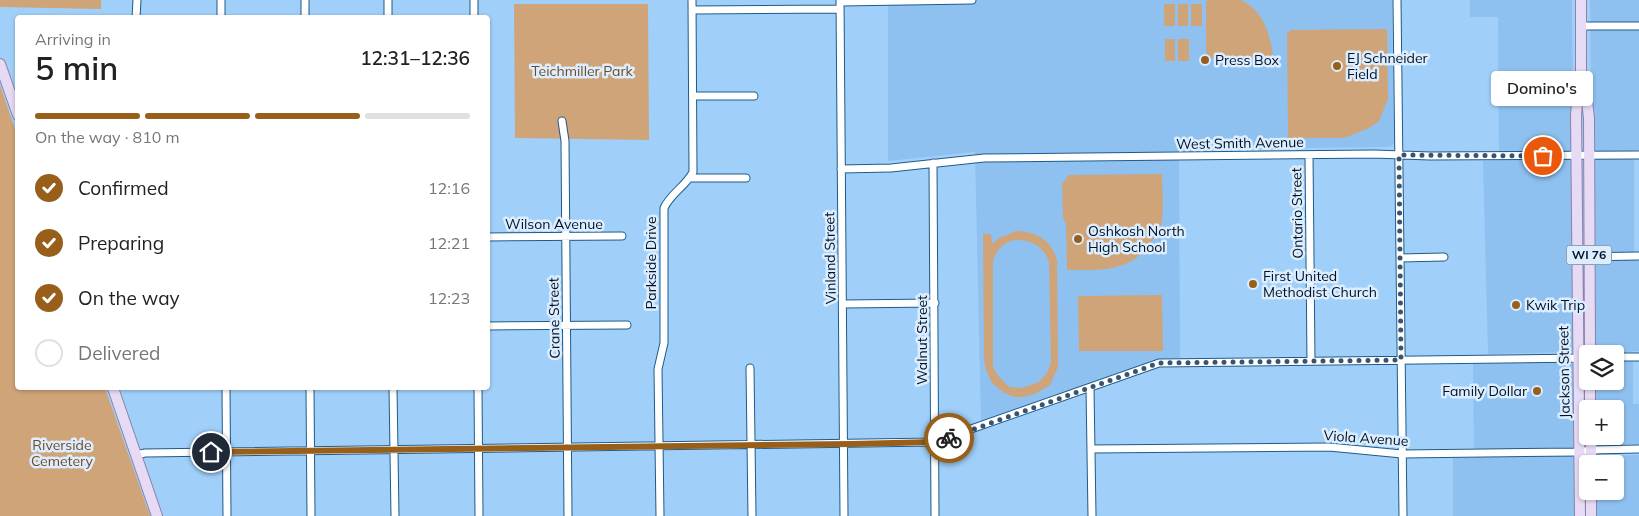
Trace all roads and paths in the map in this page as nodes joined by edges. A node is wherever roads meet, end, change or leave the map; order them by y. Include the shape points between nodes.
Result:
1 (137, 0) edge
2 (221, 0) edge
3 (305, 0) edge
4 (388, 0) edge
5 (474, 0) edge
6 (692, 0) edge
7 (972, 0) edge
8 (1397, 0) edge
9 (1580, 0) edge
10 (840, 4) edge
11 (692, 10) junction
12 (136, 15) edge
13 (221, 15) edge
14 (305, 15) edge
15 (388, 15) edge
16 (474, 15) edge
17 (1581, 26) junction
18 (1639, 26) edge
19 (0, 64) edge
20 (1582, 78) junction
21 (693, 96) junction
22 (754, 96) dead end
23 (15, 106) edge
24 (562, 121) dead end
25 (1309, 155) junction
26 (1399, 155) junction
27 (1639, 155) edge
28 (1577, 156) junction
29 (1588, 156) junction
30 (934, 163) junction
31 (841, 169) junction
32 (690, 178) junction
33 (746, 178) dead end
34 (566, 236) junction
35 (622, 236) dead end
36 (490, 237) edge
37 (1577, 256) junction
38 (1589, 256) junction
39 (1639, 256) edge
40 (1444, 257) dead end
41 (1400, 258) junction
42 (935, 303) junction
43 (843, 304) junction
44 (566, 325) junction
45 (627, 325) dead end
46 (490, 326) edge
47 (1582, 345) edge
48 (1590, 345) edge
49 (1624, 357) edge
50 (1639, 357) edge
51 (1579, 358) edge
52 (1401, 360) junction
53 (1311, 361) junction
54 (750, 368) dead end
55 (1090, 388) junction
56 (114, 390) edge
57 (226, 390) edge
58 (310, 390) edge
59 (393, 390) edge
60 (478, 390) edge
61 (1582, 390) edge
62 (934, 442) junction
63 (844, 444) junction
64 (751, 445) junction
65 (1591, 445) edge
66 (659, 446) junction
67 (568, 448) junction
68 (478, 449) junction
69 (1091, 449) junction
70 (1639, 449) edge
71 (310, 450) junction
72 (394, 450) junction
73 (1591, 450) junction
74 (227, 452) junction
75 (1579, 452) junction
76 (1402, 454) junction
77 (136, 455) junction
78 (1591, 455) edge
79 (1591, 500) edge
80 (157, 516) edge
81 (227, 516) edge
82 (311, 516) edge
83 (396, 516) edge
84 (479, 516) edge
85 (568, 516) edge
86 (660, 516) edge
87 (752, 516) edge
88 (844, 516) edge
89 (935, 516) edge
90 (1092, 516) edge
91 (1403, 516) edge
92 (1580, 516) edge
93 (1591, 516) edge

1 - 12 street
2 - 13 street
3 - 14 street
4 - 15 street
5 - 16 street
6 - 11 street
7 - 10 street
8 - 26 street
9 - 17 main road, Jackson Street / WI 76
10 - 11 street
10 - 31 street, Vinland Street
11 - 21 street
17 - 18 street
17 - 20 main road, Jackson Street / WI 76
19 - 23 main road
20 - 28 main road, Jackson Street / WI 76 via 1577,102
20 - 29 main road, Jackson Street via 1588,109
21 - 22 street
21 - 32 street via 694,166
24 - 34 street, Crane Street
25 - 26 street, West Smith Avenue
25 - 30 street, West Smith Avenue via 984,158
25 - 53 street, Ontario Street
26 - 28 street, West Smith Avenue
26 - 41 street
27 - 29 street, West Smith Avenue
28 - 29 street, West Smith Avenue
28 - 37 main road, Jackson Street / WI 76
29 - 38 main road, Jackson Street / WI 76
30 - 31 street, West Smith Avenue
30 - 42 street, Walnut Street
31 - 43 street, Vinland Street
32 - 33 street
32 - 66 street, Parkside Drive via 669,198 664,208 664,342 658,369
34 - 35 street, Wilson Avenue
34 - 36 street, Wilson Avenue
34 - 44 street, Crane Street
37 - 38 street
37 - 47 main road, Jackson Street / WI 76
38 - 39 street
38 - 48 main road, Jackson Street / WI 76
40 - 41 street
41 - 52 street
42 - 43 street
42 - 62 street, Walnut Street
43 - 63 street, Vinland Street
44 - 45 street
44 - 46 street
44 - 67 street, Crane Street
49 - 50 street
51 - 52 street
52 - 53 street
52 - 76 street
53 - 55 street via 1159,363
54 - 64 street
55 - 62 street
55 - 69 street
56 - 77 main road
57 - 74 street
58 - 71 street
59 - 72 street
60 - 68 street
61 - 75 main road, Jackson Street / WI 76
62 - 63 street
62 - 89 street, Walnut Street
63 - 64 street
63 - 88 street, Vinland Street
64 - 66 street
64 - 87 street
65 - 73 main road
66 - 67 street
66 - 86 street, Parkside Drive
67 - 68 street
67 - 85 street, Crane Street
68 - 72 street
68 - 84 street
69 - 76 street, Viola Avenue via 1329,447
69 - 90 street
70 - 73 street, Viola Avenue
71 - 72 street
71 - 74 street
71 - 82 street
72 - 83 street
73 - 75 street, Viola Avenue
73 - 78 main road
74 - 77 street
74 - 81 street
75 - 76 street, Viola Avenue
75 - 92 main road, Jackson Street / WI 76
76 - 91 street
77 - 80 main road
79 - 93 main road

